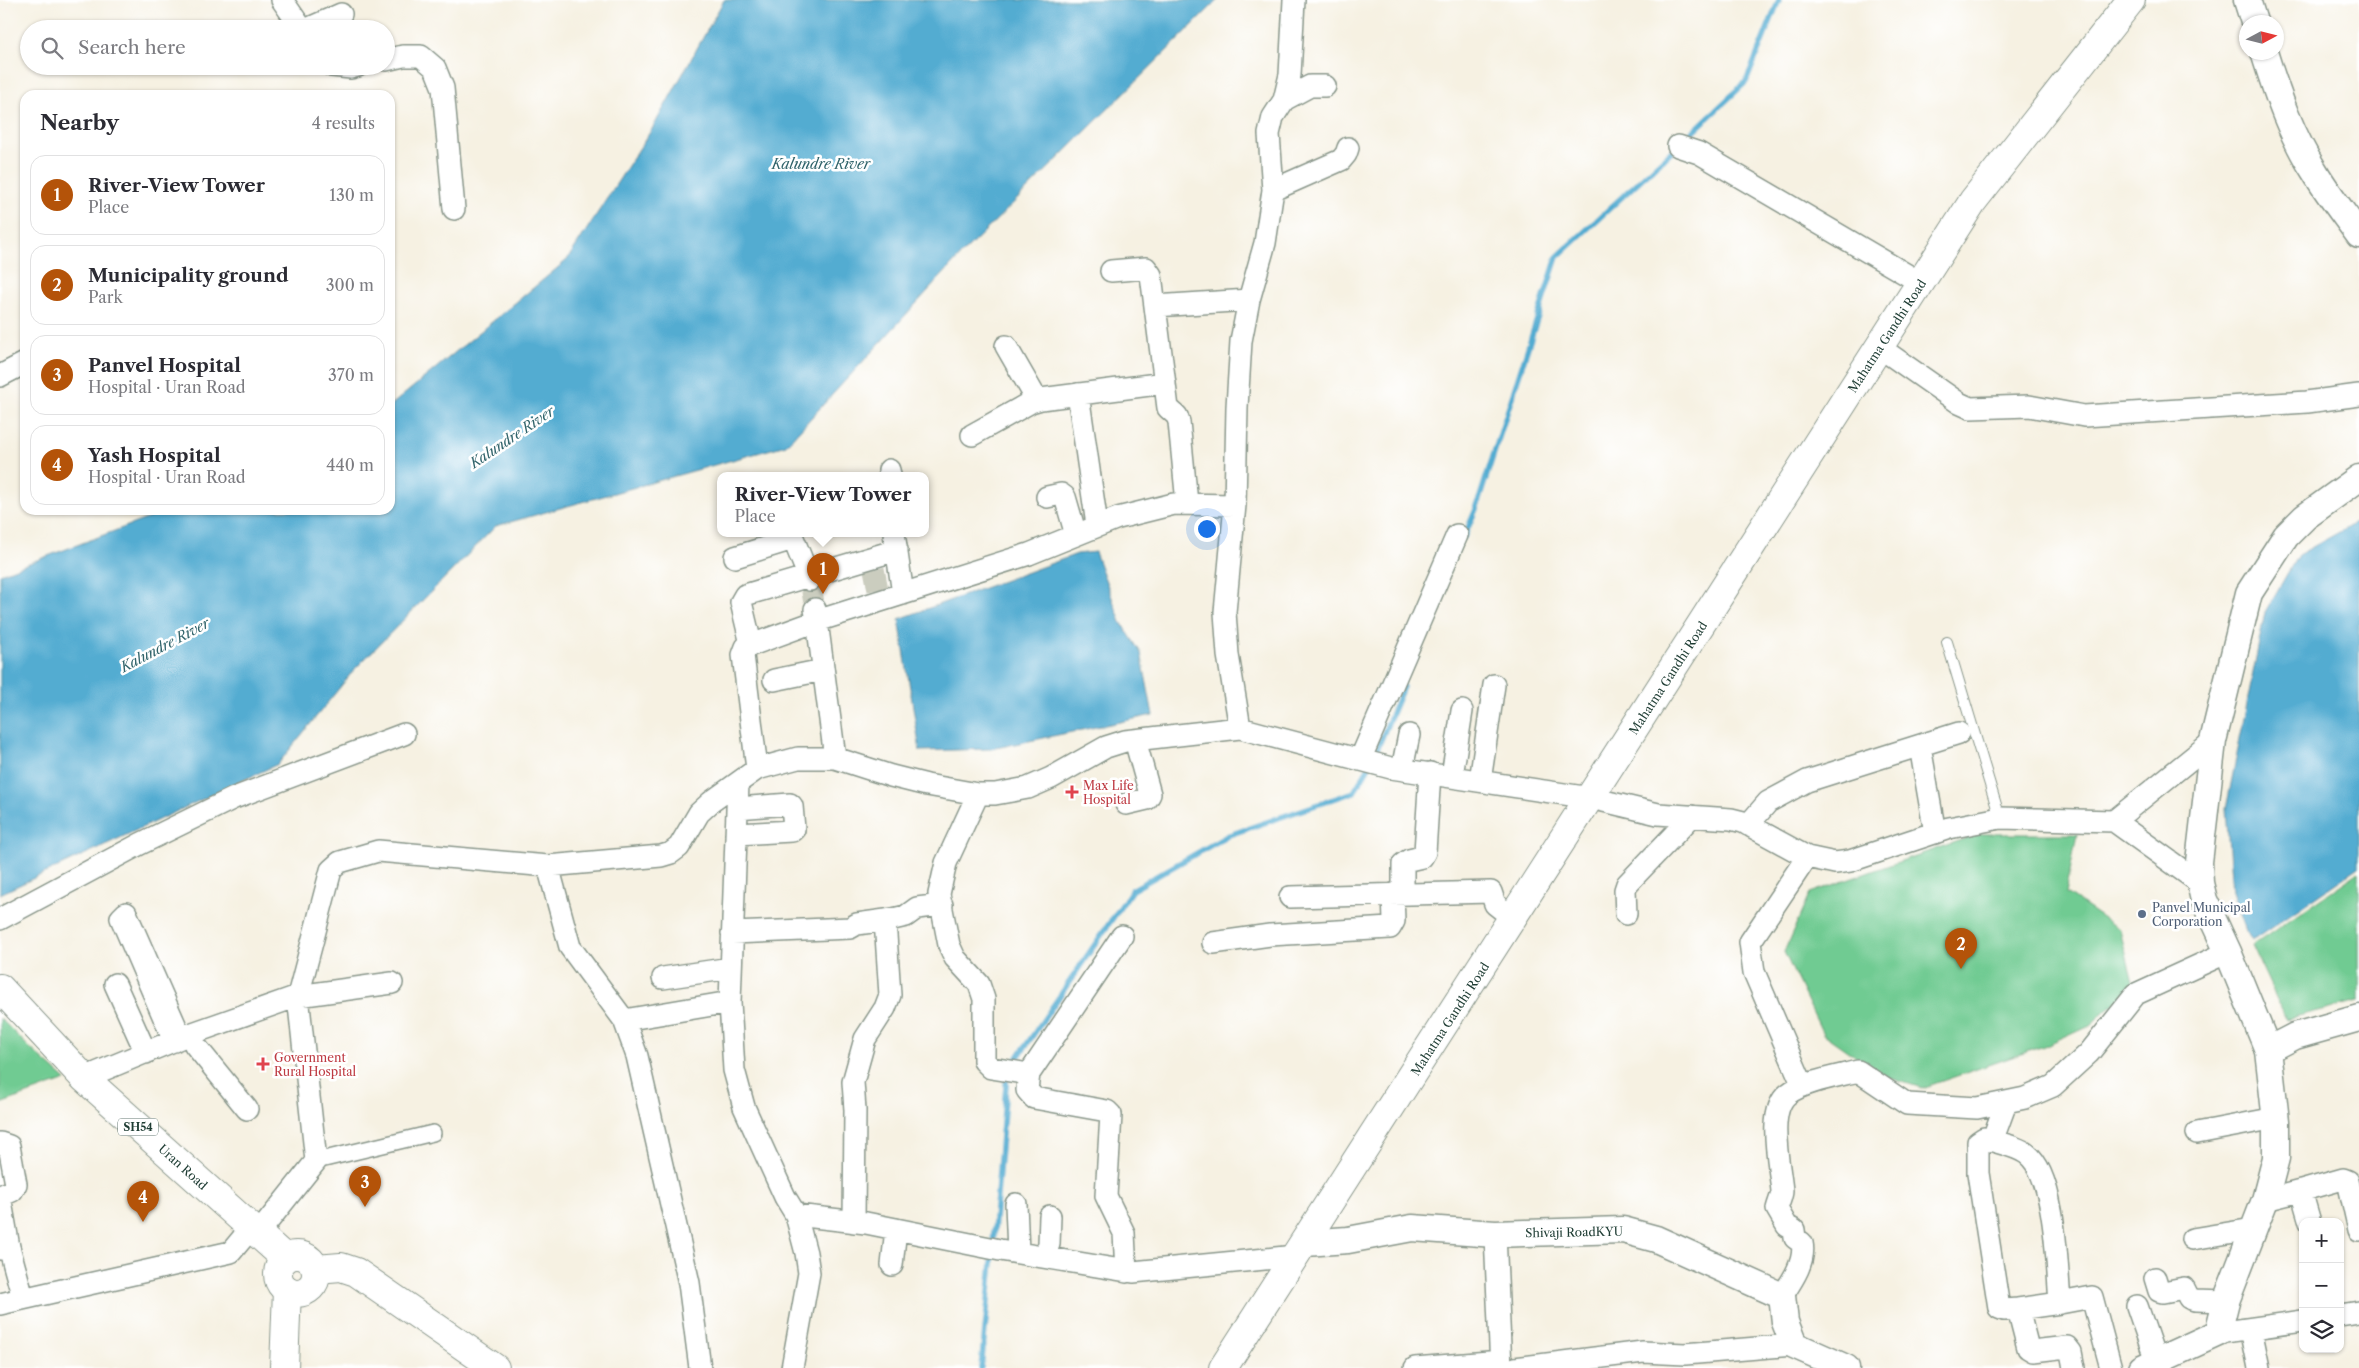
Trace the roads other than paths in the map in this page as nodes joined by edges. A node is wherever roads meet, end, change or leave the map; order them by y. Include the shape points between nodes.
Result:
1 (282, 0) edge
2 (2131, 0) edge
3 (2247, 0) edge
4 (1293, 5) edge
5 (341, 14) dead end
6 (2252, 15) edge
7 (296, 20) edge
8 (327, 20) edge
9 (395, 58) edge
10 (2267, 60) edge
11 (1325, 86) dead end
12 (1284, 100) junction
13 (1678, 146) dead end
14 (1348, 148) dead end
15 (1273, 190) junction
16 (454, 209) dead end
17 (2359, 235) edge
18 (1111, 271) dead end
19 (1921, 283) junction
20 (1249, 300) junction
21 (1155, 306) junction
22 (1006, 346) dead end
23 (1880, 348) junction
24 (20, 366) edge
25 (0, 376) edge
26 (1165, 382) junction
27 (1078, 394) junction
28 (2359, 395) edge
29 (1037, 400) junction
30 (972, 436) dead end
31 (2359, 478) edge
32 (1047, 496) dead end
33 (1187, 503) junction
34 (1235, 505) junction
35 (1098, 525) junction
36 (1076, 535) junction
37 (1457, 535) dead end
38 (789, 537) edge
39 (792, 537) edge
40 (908, 537) edge
41 (884, 555) edge
42 (735, 557) dead end
43 (808, 578) junction
44 (892, 593) junction
45 (815, 615) junction
46 (1947, 642) dead end
47 (751, 644) junction
48 (823, 670) junction
49 (774, 680) dead end
50 (1494, 685) dead end
51 (1462, 711) dead end
52 (1240, 728) junction
53 (1959, 733) dead end
54 (404, 734) dead end
55 (1409, 735) dead end
56 (1135, 740) junction
57 (2213, 741) junction
58 (1920, 746) junction
59 (835, 758) junction
60 (1360, 760) junction
61 (1394, 768) junction
62 (757, 769) junction
63 (1430, 773) junction
64 (1452, 776) junction
65 (1480, 781) junction
66 (738, 783) junction
67 (978, 794) junction
68 (1591, 798) junction
69 (1126, 804) dead end
70 (737, 808) junction
71 (1692, 816) junction
72 (2000, 818) junction
73 (2114, 821) junction
74 (1748, 825) junction
75 (1935, 833) junction
76 (736, 834) junction
77 (1807, 857) junction
78 (548, 866) junction
79 (2200, 883) junction
80 (1398, 894) junction
81 (1290, 897) dead end
82 (942, 905) junction
83 (1626, 914) dead end
84 (0, 919) edge
85 (1514, 919) junction
86 (884, 920) junction
87 (732, 933) junction
88 (1122, 936) dead end
89 (1213, 943) dead end
90 (2228, 952) junction
91 (731, 968) junction
92 (663, 978) dead end
93 (392, 983) dead end
94 (115, 984) dead end
95 (0, 988) edge
96 (298, 996) junction
97 (730, 1002) junction
98 (2359, 1018) edge
99 (624, 1020) junction
100 (182, 1037) junction
101 (2268, 1050) junction
102 (146, 1053) junction
103 (1026, 1073) junction
104 (84, 1078) junction
105 (1803, 1086) junction
106 (2006, 1102) junction
107 (247, 1109) dead end
108 (2276, 1118) junction
109 (433, 1133) dead end
110 (2197, 1133) dead end
111 (1992, 1141) junction
112 (0, 1143) edge
113 (316, 1161) junction
114 (2301, 1191) junction
115 (0, 1196) edge
116 (2265, 1200) junction
117 (1016, 1204) dead end
118 (796, 1215) junction
119 (1050, 1216) dead end
120 (2309, 1218) edge
121 (854, 1222) junction
122 (896, 1229) junction
123 (2253, 1229) junction
124 (2359, 1230) edge
125 (254, 1231) junction
126 (1495, 1234) junction
127 (2192, 1239) dead end
128 (5, 1248) edge
129 (1300, 1249) junction
130 (1009, 1251) junction
131 (1044, 1257) junction
132 (285, 1258) junction
133 (892, 1265) dead end
134 (316, 1269) junction
135 (1126, 1272) junction
136 (2155, 1278) dead end
137 (287, 1290) junction
138 (1782, 1296) junction
139 (23, 1298) junction
140 (2226, 1301) junction
141 (2060, 1303) junction
142 (0, 1304) edge
143 (2137, 1306) dead end
144 (2018, 1309) junction
145 (2359, 1312) edge
146 (2344, 1314) edge
147 (2299, 1322) edge
148 (2251, 1328) junction
149 (2218, 1333) junction
150 (1794, 1345) junction
151 (2149, 1365) edge
152 (287, 1366) edge
153 (1506, 1366) edge
154 (495, 1368) edge
155 (700, 1368) edge
156 (792, 1368) edge
157 (1223, 1368) edge
158 (1415, 1368) edge
159 (1846, 1368) edge
160 (2074, 1368) edge
161 (2111, 1368) edge
162 (2259, 1368) edge

1 - 7 street
2 - 19 main road, Mahatma Gandhi Road via 1973,201
3 - 6 street
4 - 12 street via 1290,75
5 - 8 street
9 - 16 street via 421,56 435,68 443,88
10 - 17 street via 2281,105 2297,140 2314,172
11 - 12 street via 1310,86
12 - 15 street via 1273,116 1268,134
13 - 19 street via 1699,153
14 - 15 street via 1341,160
15 - 20 street via 1265,243
18 - 21 street via 1146,268 1151,275
19 - 23 main road, Mahatma Gandhi Road
20 - 21 street
20 - 34 street via 1241,351
21 - 26 street
22 - 29 street
23 - 28 street via 1970,408 2029,406 2084,416 2121,415 2307,402
23 - 68 main road, Mahatma Gandhi Road
24 - 25 street
26 - 27 street
26 - 33 street via 1168,408 1179,422
27 - 29 street
27 - 35 street
29 - 30 street
31 - 57 street via 2305,517 2286,536 2249,593
32 - 36 street via 1061,494 1065,497
33 - 34 street
33 - 35 street
34 - 52 street via 1225,612
35 - 36 street
36 - 44 street via 1030,554
37 - 60 street
38 - 42 street
39 - 43 street
40 - 44 street
41 - 43 street
41 - 44 street
43 - 47 street via 746,595 741,602
44 - 45 street
45 - 47 street
45 - 48 street
46 - 72 lane
47 - 62 street via 746,647 744,655
48 - 49 street
48 - 59 street
50 - 65 street
51 - 64 street
52 - 56 street
52 - 60 street
53 - 58 street
54 - 84 street via 234,798
55 - 61 street
56 - 67 street via 1106,747 1028,788
56 - 69 street via 1150,794 1147,799
57 - 73 street
57 - 79 street via 2199,862
58 - 74 street via 1807,781 1768,802
58 - 75 street
59 - 62 street via 798,758
59 - 67 street via 891,776
60 - 61 street
61 - 63 street
62 - 66 street
63 - 64 street
63 - 80 street via 1425,852 1422,857 1403,864
64 - 65 street
65 - 68 street
66 - 70 street
66 - 78 street via 699,813 672,853
67 - 82 street via 946,863 939,894
68 - 71 street via 1658,814
68 - 85 main road, Mahatma Gandhi Road
70 - 76 street
70 - 76 street via 790,804 794,829
71 - 74 street via 1731,819
71 - 83 street via 1627,884
72 - 73 street
72 - 75 street
73 - 79 street
74 - 77 street
75 - 77 street via 1835,863
76 - 87 street
77 - 105 street via 1750,942 1754,972
78 - 96 street via 378,851 340,862 331,870
78 - 99 street via 570,947
79 - 90 street via 2204,900
80 - 81 street
80 - 85 street via 1491,892 1495,904
80 - 89 street via 1390,928 1270,935
82 - 86 street via 917,908 906,916
82 - 103 street via 955,958 979,984 984,999 984,1061 991,1068
85 - 129 main road, Mahatma Gandhi Road
86 - 87 street via 850,928
86 - 121 street via 890,995 865,1039 853,1082
87 - 91 street
88 - 103 street
90 - 101 street
90 - 106 street via 2136,994 2089,1053 2053,1086
91 - 92 street
91 - 97 street
93 - 96 street
94 - 102 street
95 - 104 main road, Uran Road / SH54
96 - 100 street
96 - 113 street
97 - 99 street
97 - 118 street via 734,1070 744,1107 785,1198
98 - 101 street via 2295,1036
99 - 155 street via 637,1056 687,1275
100 - 100 street via 121,918 126,913
100 - 102 street
100 - 107 street via 195,1045
101 - 108 street
102 - 104 street
103 - 135 street via 1027,1090 1034,1098 1107,1111 1111,1115 1106,1196 1124,1233
104 - 125 main road, Uran Road / SH54
105 - 106 street via 1858,1071 1907,1104 1977,1108
105 - 138 street via 1787,1094 1777,1109 1782,1193 1777,1209 1794,1230 1795,1238 1802,1243 1804,1250 1794,1277
106 - 111 street
108 - 110 street
108 - 116 street via 2276,1158
109 - 113 street
111 - 141 street via 2026,1153 2042,1172 2054,1229
111 - 144 street via 1984,1138 1978,1142 1978,1173 1999,1308
112 - 115 street via 9,1146 16,1184 12,1191
113 - 125 street
114 - 116 street
114 - 120 street
114 - 124 street via 2343,1178 2348,1181
115 - 128 street
116 - 123 street
117 - 130 street
118 - 121 street
118 - 156 street via 809,1273
119 - 131 street via 1049,1244
121 - 122 street
122 - 130 street
122 - 133 street
123 - 127 street
123 - 140 street
125 - 132 main road, Uran Road / SH54
125 - 139 street via 231,1252
126 - 129 street, Shivaji RoadKYU via 1412,1228
126 - 138 street, Shivaji RoadKYU via 1623,1230 1656,1240
126 - 153 street
128 - 139 street
129 - 135 street via 1151,1272
129 - 157 main road, Mahatma Gandhi Road
130 - 131 street
131 - 135 street
132 - 134 main road via 292,1255 306,1257
132 - 137 main road via 277,1271 278,1279
134 - 137 main road via 314,1284 308,1289 294,1293
134 - 154 main road via 341,1267 356,1272
136 - 140 street via 2158,1290 2163,1292 2184,1288 2189,1298 2195,1300
137 - 152 main road
138 - 150 street via 1785,1322
139 - 142 street
140 - 149 street
141 - 144 street
141 - 161 street via 2092,1297
143 - 151 street
144 - 160 street via 2028,1348 2034,1351 2067,1347
145 - 146 street
147 - 148 street
148 - 149 street
148 - 162 street
149 - 151 street
150 - 153 street via 1685,1354 1643,1352
150 - 159 street
153 - 158 street

